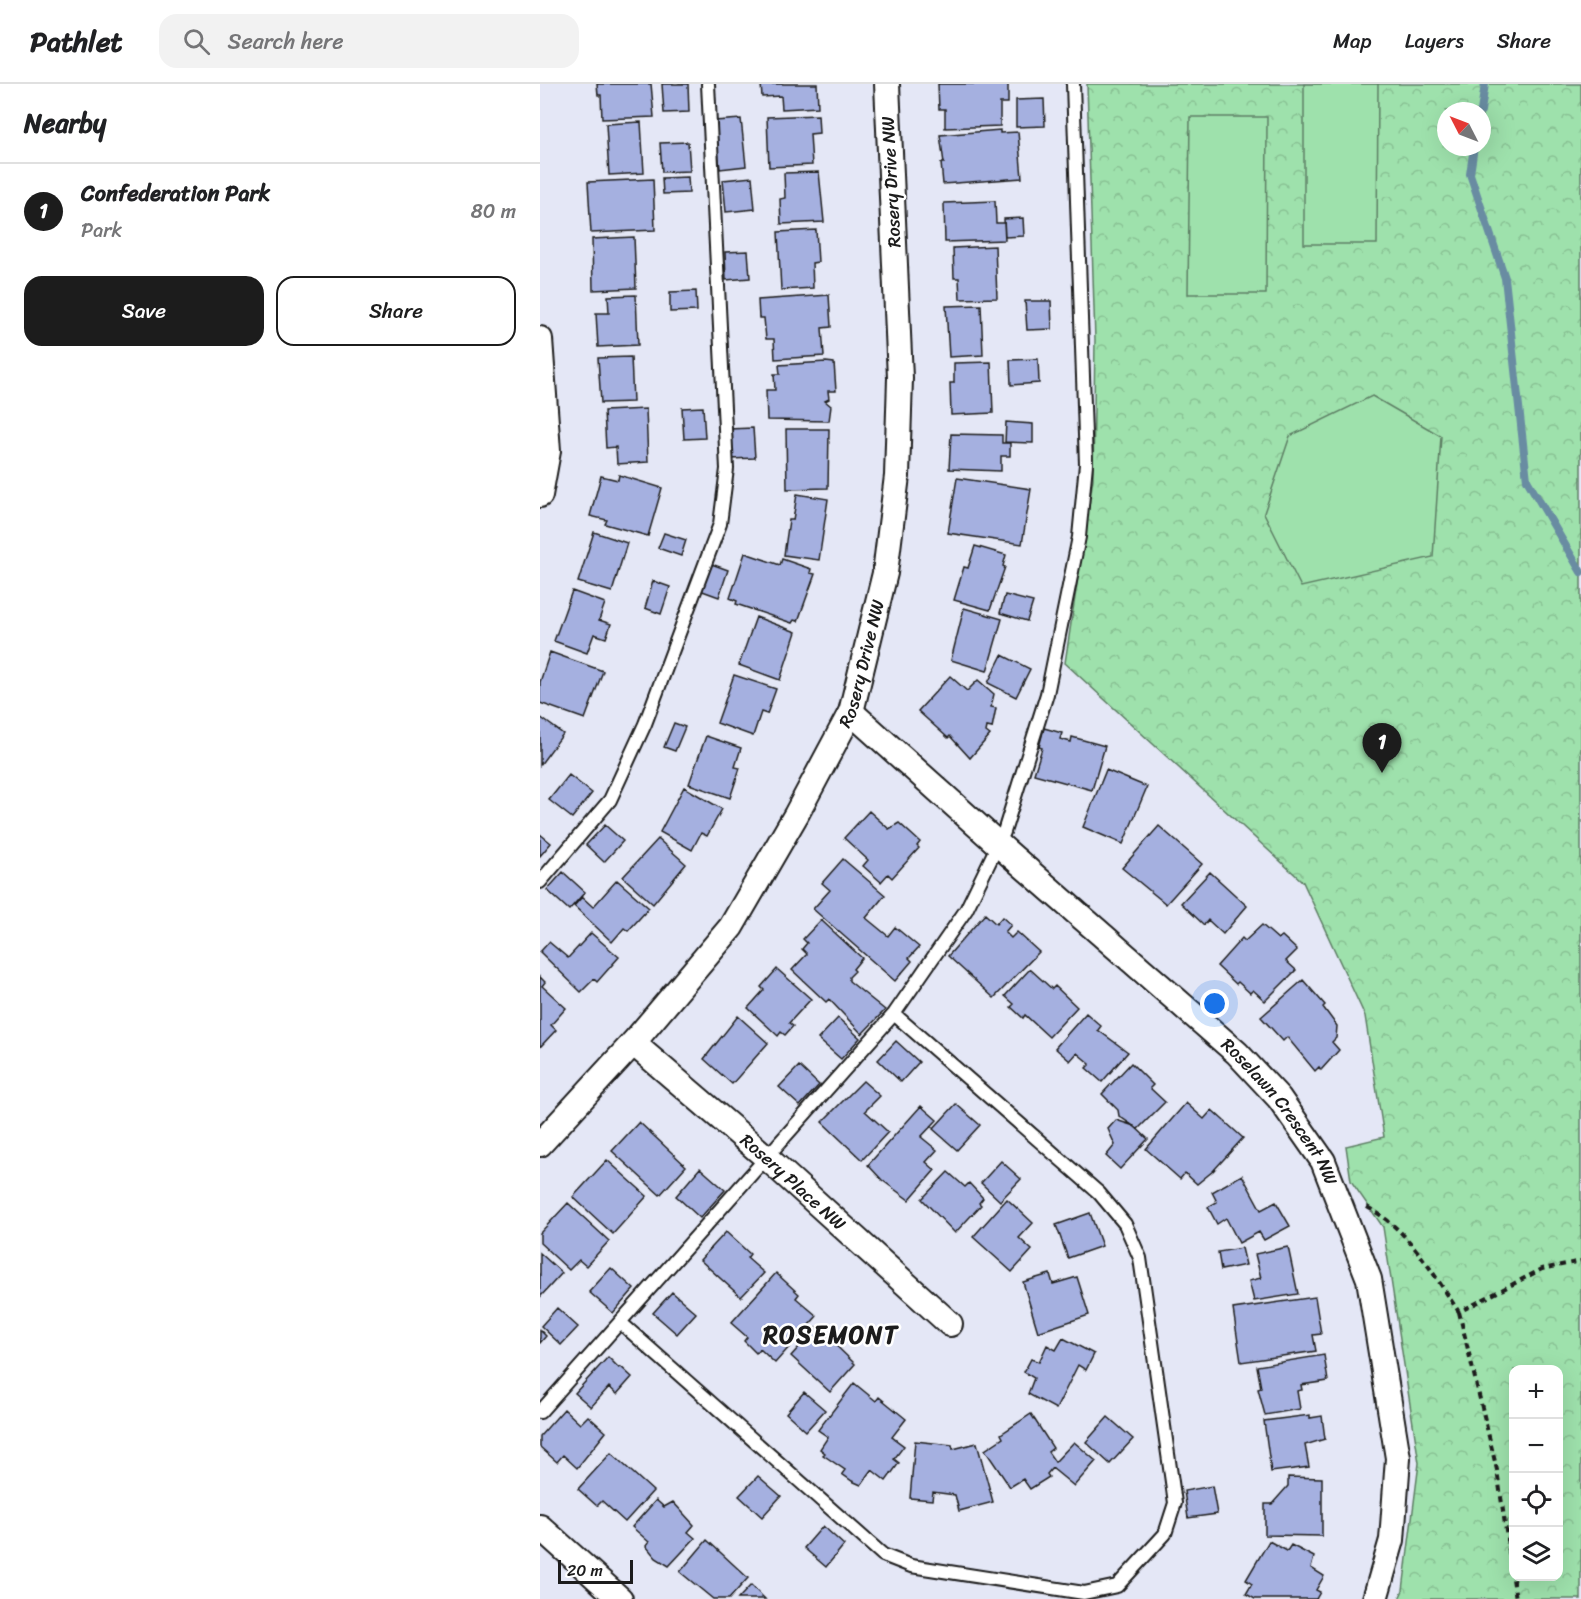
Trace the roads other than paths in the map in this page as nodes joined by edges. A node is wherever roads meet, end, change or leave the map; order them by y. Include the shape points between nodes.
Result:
1 (708, 84) edge
2 (887, 84) edge
3 (1073, 84) edge
4 (540, 339) edge
5 (540, 495) edge
6 (851, 712) junction
7 (998, 844) junction
8 (540, 882) edge
9 (894, 1014) junction
10 (633, 1043) junction
11 (540, 1144) edge
12 (767, 1158) junction
13 (621, 1323) junction
14 (950, 1324) dead end
15 (540, 1412) edge
16 (540, 1527) edge
17 (620, 1599) edge
18 (1376, 1599) edge

1 - 8 lane via 727,469 720,524 645,724 610,800
2 - 6 street, Rosery Drive NW via 900,378 897,476 885,573
3 - 7 lane via 1086,464 1079,537 1047,694
4 - 5 street via 548,451
6 - 7 street, Roselawn Crescent NW
6 - 10 street, Rosery Drive NW via 731,927
7 - 9 lane via 966,910
7 - 18 street, Roselawn Crescent NW via 1237,1053 1278,1098 1323,1161 1369,1279 1398,1458 1392,1540
9 - 12 lane
9 - 13 lane via 1098,1193 1125,1224 1140,1258 1175,1503 1165,1534 1117,1586 1084,1593 911,1566 884,1555
10 - 11 street, Rosery Drive NW
10 - 12 street, Rosery Place NW
12 - 13 lane
12 - 14 street, Rosery Place NW
13 - 15 lane
16 - 17 street

